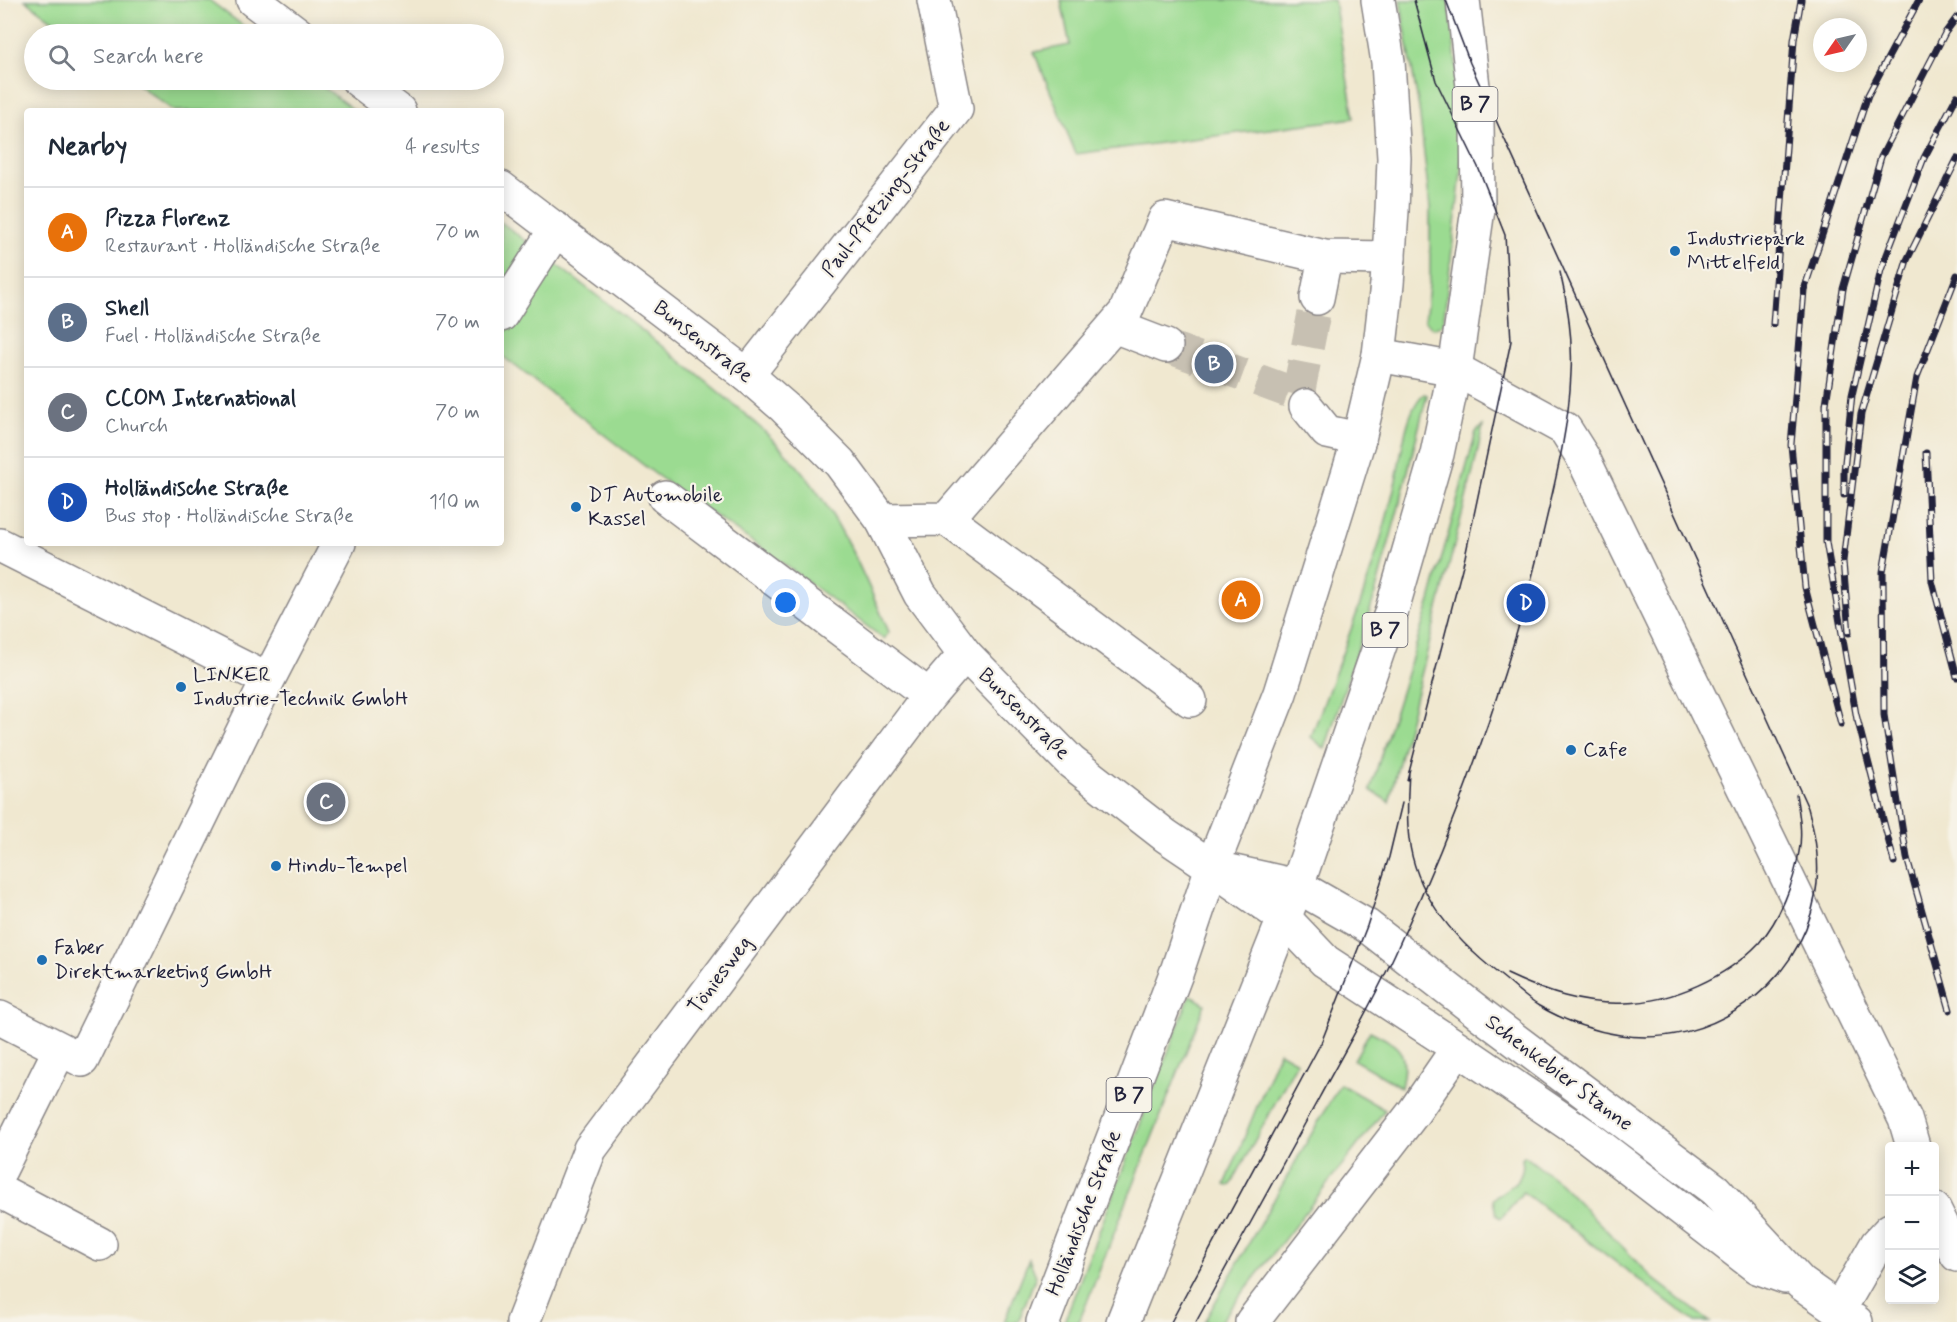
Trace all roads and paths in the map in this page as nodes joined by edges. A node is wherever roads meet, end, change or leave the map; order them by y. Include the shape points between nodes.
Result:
1 (253, 0) edge
2 (934, 0) edge
3 (1378, 0) edge
4 (1463, 0) edge
5 (285, 24) edge
6 (371, 90) edge
7 (395, 108) edge
8 (504, 190) edge
9 (556, 229) junction
10 (1325, 257) junction
11 (1389, 258) junction
12 (1317, 298) tunnel mouth
13 (504, 310) edge
14 (1114, 326) junction
15 (1166, 346) tunnel mouth
16 (1378, 355) junction
17 (1455, 369) junction
18 (747, 375) junction
19 (1306, 406) tunnel mouth
20 (1359, 439) junction
21 (665, 497) dead end
22 (947, 519) junction
23 (882, 520) junction
24 (0, 545) edge
25 (337, 546) edge
26 (965, 654) junction
27 (268, 680) junction
28 (928, 696) junction
29 (1190, 700) dead end
30 (1212, 867) junction
31 (1297, 886) junction
32 (1284, 918) junction
33 (0, 1018) edge
34 (1458, 1048) junction
35 (60, 1050) junction
36 (1912, 1142) edge
37 (0, 1170) edge
38 (0, 1191) edge
39 (1939, 1218) edge
40 (1885, 1235) edge
41 (100, 1244) dead end
42 (1957, 1256) edge
43 (1801, 1283) junction
44 (1848, 1316) edge
45 (523, 1322) edge
46 (1043, 1322) edge
47 (1123, 1322) edge
48 (1252, 1322) edge

1 - 5 main road
2 - 18 main road, Paul-Pfetzing-Straße via 956,109
3 - 11 main road, Holländische Straße / B 7 via 1388,62 1394,158
4 - 17 main road, B 7 via 1477,121 1478,209
6 - 7 main road
8 - 9 main road, Bunsenstraße
9 - 13 main road
9 - 18 main road, Bunsenstraße
10 - 11 main road
10 - 12 main road
10 - 14 main road via 1165,219 1125,313
11 - 16 main road, Holländische Straße / B 7
14 - 15 main road
14 - 22 main road
16 - 17 main road
16 - 20 main road, Holländische Straße / B 7
17 - 31 main road, B 7 via 1437,454 1391,613
17 - 36 main road via 1565,429 1582,456 1905,1119
18 - 23 main road, Bunsenstraße via 840,463
19 - 20 main road via 1327,432
20 - 30 main road, Holländische Straße / B 7 via 1280,693
21 - 28 main road
22 - 23 main road
22 - 29 main road
23 - 26 main road, Bunsenstraße via 920,594
24 - 27 main road
25 - 27 main road
26 - 28 main road, Töniesweg
26 - 30 main road, Bunsenstraße via 1071,762 1166,837
27 - 35 main road via 82,1060
28 - 45 main road, Töniesweg via 590,1149
30 - 31 main road
30 - 32 main road
30 - 46 main road, Holländische Straße / B 7 via 1177,971
31 - 32 main road, B 7
31 - 43 main road, Schenkebier Stanne via 1367,926 1715,1190
32 - 34 main road, Schenkebier Stanne via 1325,961
32 - 47 main road, B 7
33 - 35 main road
34 - 43 main road, Schenkebier Stanne via 1588,1137 1757,1267
34 - 48 main road via 1414,1112
35 - 37 main road
38 - 41 main road
39 - 42 main road
40 - 44 main road via 1877,1244
43 - 44 main road, Schenkebier Stanne

